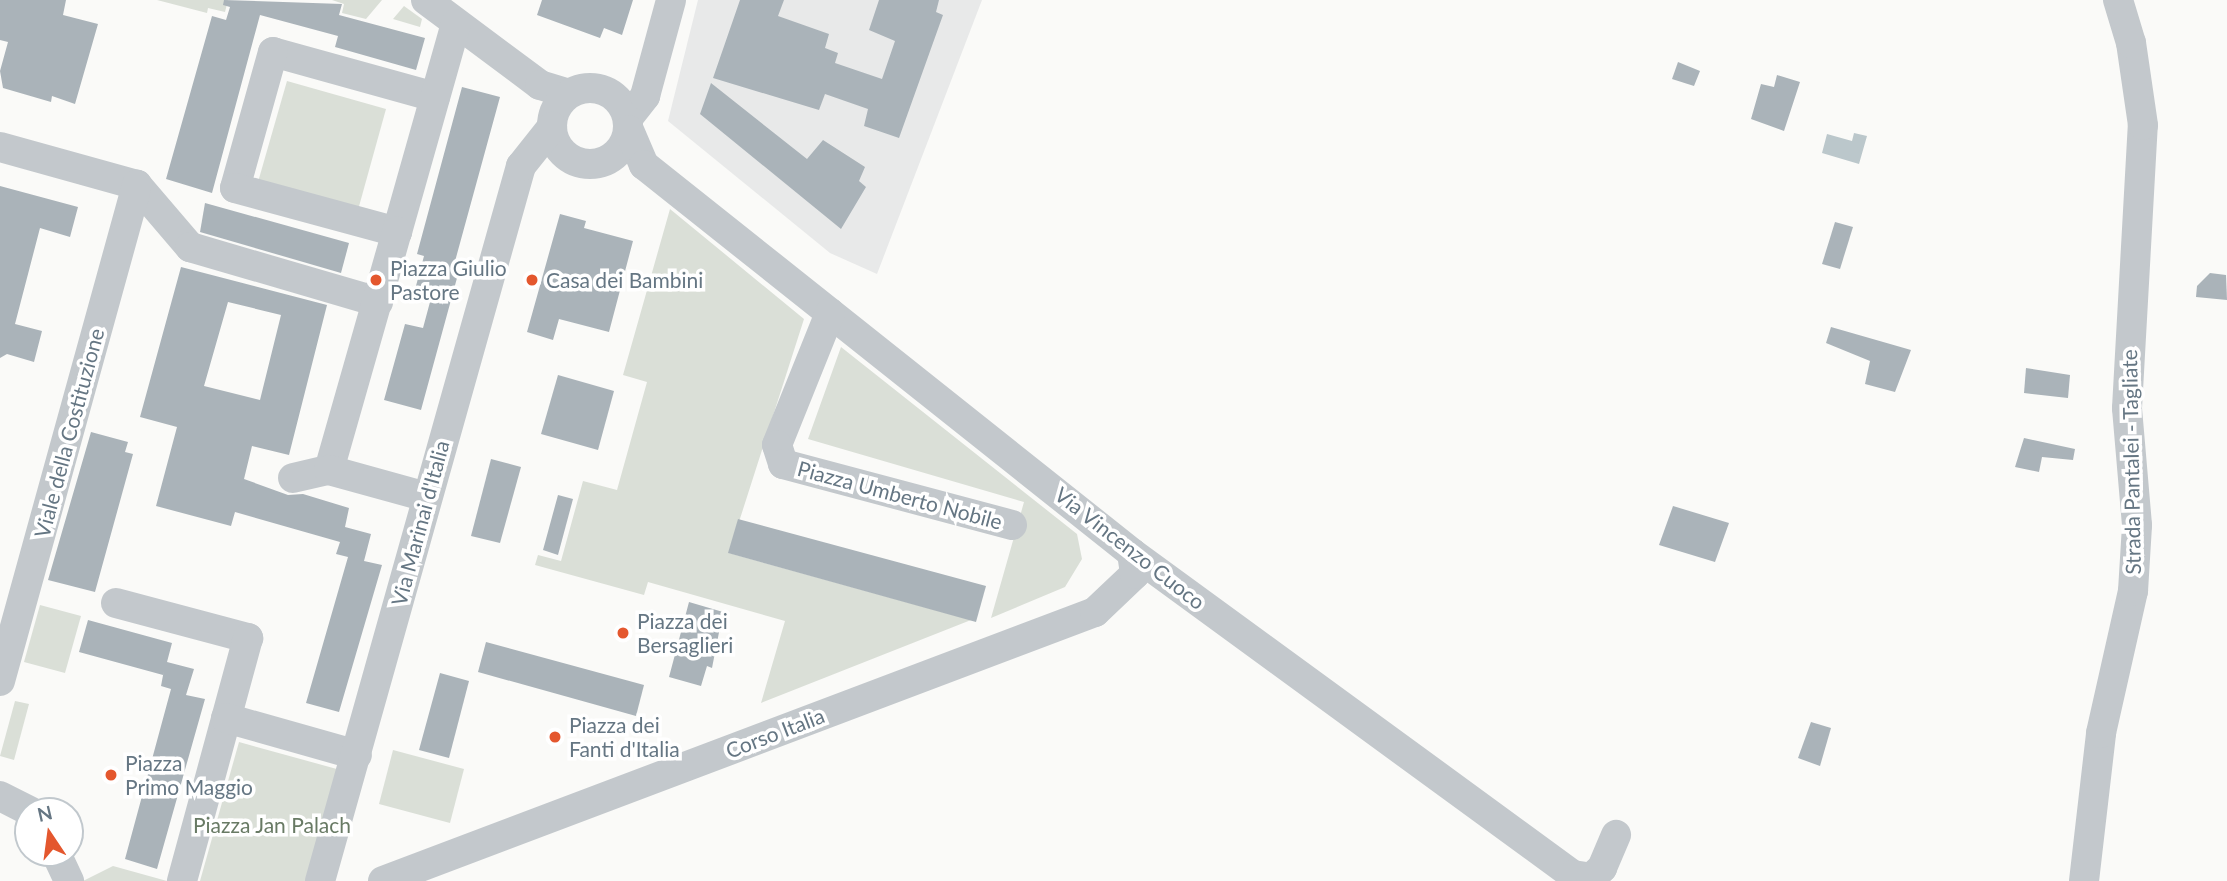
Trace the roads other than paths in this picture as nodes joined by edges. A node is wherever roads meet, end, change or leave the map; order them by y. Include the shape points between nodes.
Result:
1 (426, 0) edge
2 (671, 0) edge
3 (2118, 0) edge
4 (456, 24) junction
5 (435, 97) junction
6 (558, 112) junction
7 (628, 124) junction
8 (0, 147) edge
9 (609, 159) junction
10 (572, 160) junction
11 (644, 165) junction
12 (521, 166) junction
13 (136, 185) junction
14 (397, 232) junction
15 (377, 302) junction
16 (830, 313) junction
17 (329, 470) junction
18 (293, 478) dead end
19 (427, 497) junction
20 (1012, 525) dead end
21 (1132, 553) junction
22 (116, 603) dead end
23 (0, 681) edge
24 (226, 718) junction
25 (357, 755) junction
26 (1616, 835) dead end
27 (182, 881) edge
28 (320, 881) edge
29 (383, 881) edge
30 (2084, 881) edge

1 - 4 street
2 - 7 street via 645,96
3 - 30 street, Strada Pantalei - Tagliate via 2131,43 2143,125 2127,408 2137,525 2133,591 2092,783
4 - 5 street
4 - 6 street via 540,85
5 - 14 street
5 - 14 street via 273,52 242,161 235,188
6 - 7 street via 581,89 606,91 616,97
6 - 10 street via 555,140
6 - 12 street, Via Marinai d'Italia
7 - 9 street via 619,152
7 - 11 street, Via Vincenzo Cuoco
8 - 13 street
9 - 10 street via 584,164
9 - 11 street, Via Vincenzo Cuoco
10 - 12 street via 554,157
11 - 16 street, Via Vincenzo Cuoco
12 - 19 street, Via Marinai d'Italia
13 - 15 street via 190,247
13 - 23 street, Viale della Costituzione
14 - 15 street
15 - 17 street
16 - 20 street, Piazza Umberto Nobile via 777,445 783,464
16 - 21 street, Via Vincenzo Cuoco
17 - 18 street
17 - 19 street
19 - 25 street, Via Marinai d'Italia
21 - 26 street, Via Vincenzo Cuoco via 1573,875 1591,878 1602,868
21 - 29 street, Corso Italia via 1135,574 1095,612
22 - 24 street via 248,638
24 - 25 street
24 - 27 street
25 - 28 street, Via Marinai d'Italia

